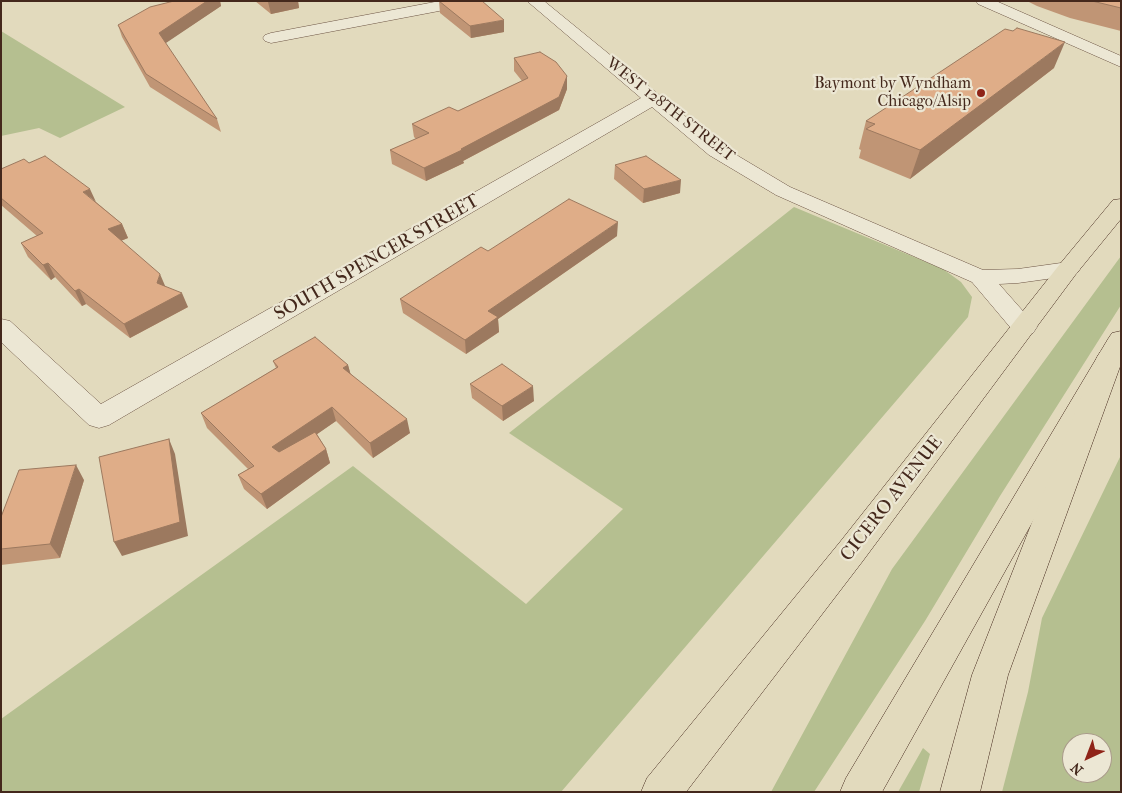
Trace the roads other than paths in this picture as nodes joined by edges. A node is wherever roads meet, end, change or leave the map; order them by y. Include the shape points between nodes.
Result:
1 (465, 1) edge
2 (534, 1) edge
3 (983, 1) edge
4 (271, 38) dead end
5 (1121, 62) edge
6 (654, 98) junction
7 (1121, 205) edge
8 (1068, 269) junction
9 (980, 277) junction
10 (1, 327) edge
11 (1024, 327) junction
12 (1116, 348) edge
13 (662, 792) edge
14 (860, 792) edge
15 (960, 792) edge

1 - 4 street
2 - 6 street, WEST 128TH STREET
3 - 5 street
6 - 9 street, WEST 128TH STREET via 716,151 784,191
6 - 10 street, SOUTH SPENCER STREET via 99,418
7 - 8 main road, CICERO AVENUE
8 - 9 street, WEST 128TH STREET
8 - 11 main road, CICERO AVENUE
9 - 11 street, WEST 128TH STREET
11 - 13 main road, CICERO AVENUE
12 - 14 main road
12 - 15 main road via 990,675

